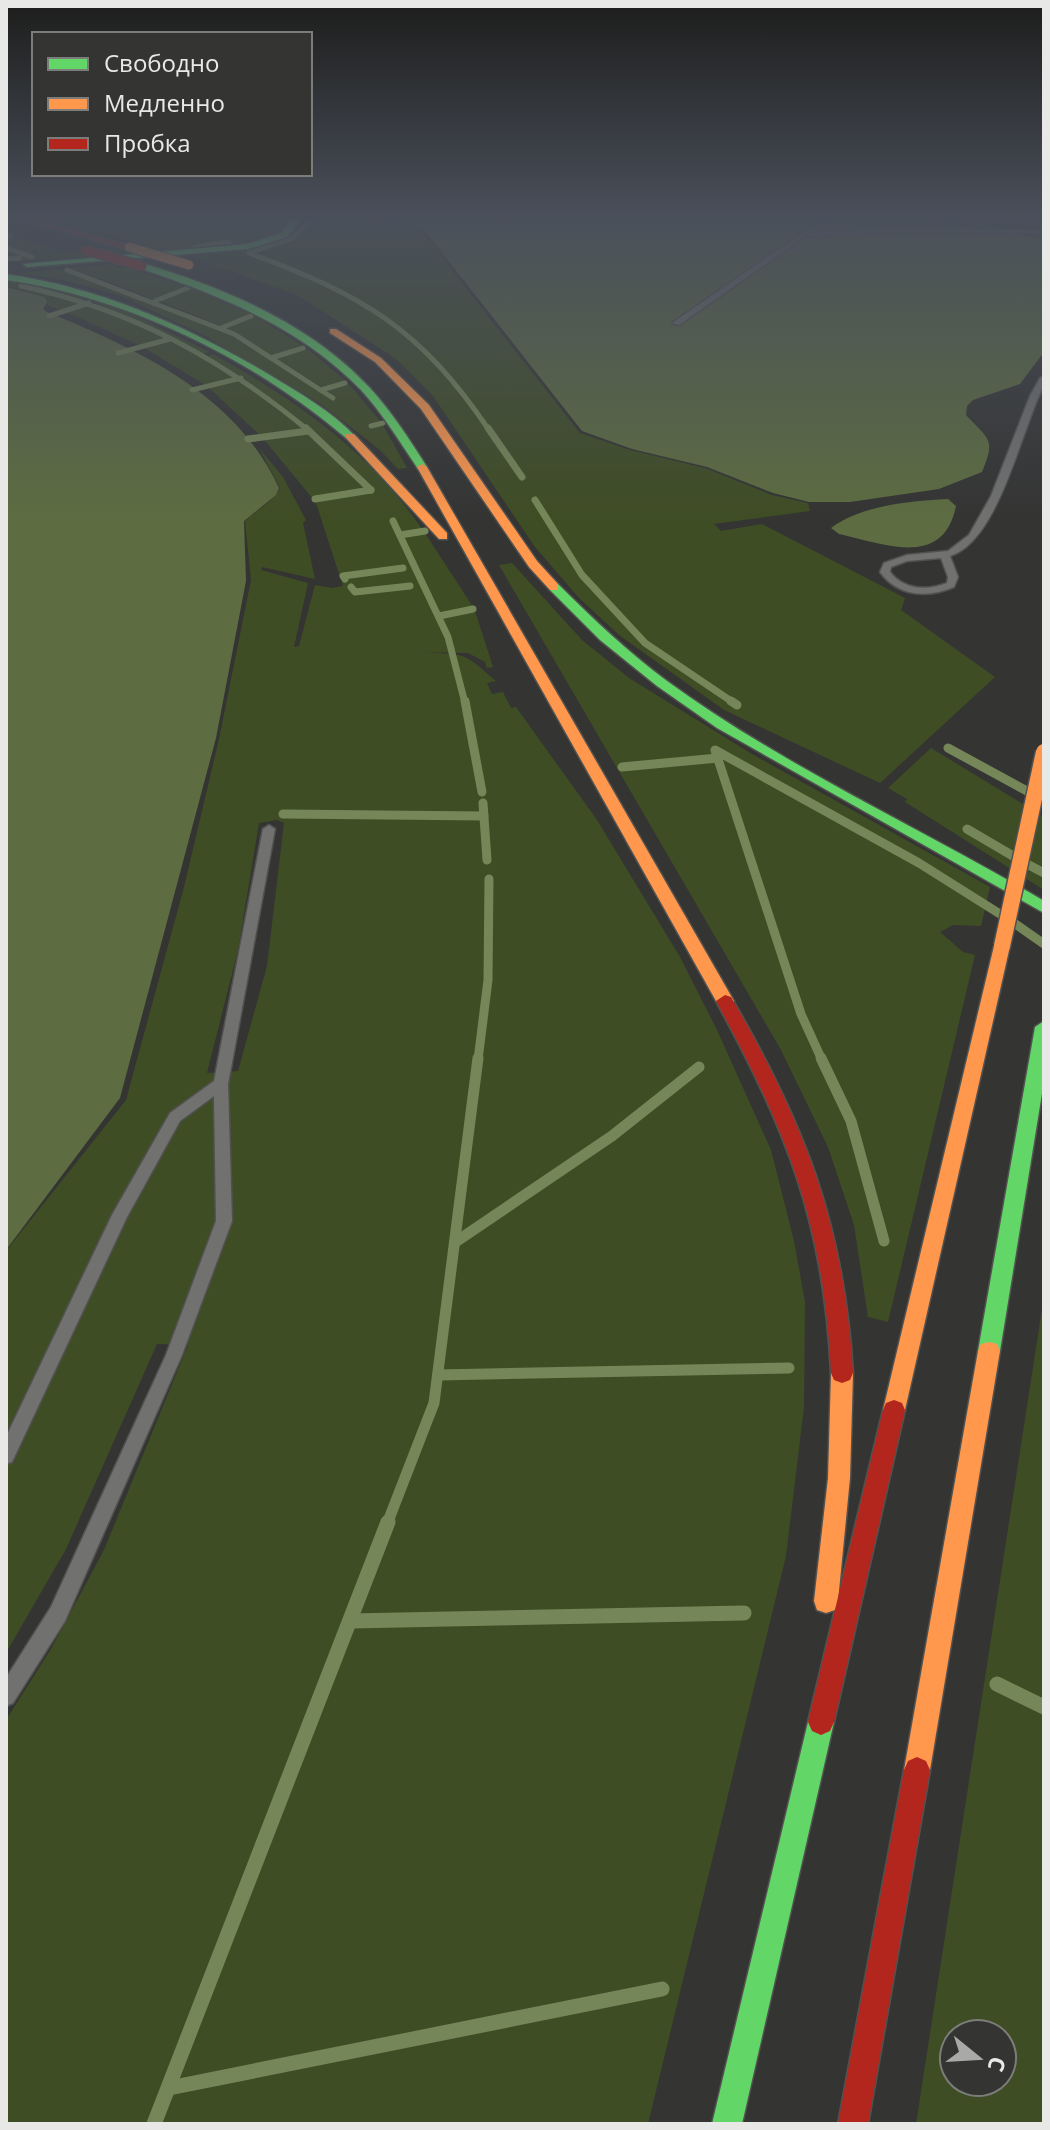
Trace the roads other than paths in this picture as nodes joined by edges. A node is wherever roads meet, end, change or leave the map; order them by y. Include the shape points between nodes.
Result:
1 (157, 318) edge
2 (269, 318) edge
3 (683, 318) edge
4 (315, 320) dead end
5 (676, 323) dead end
6 (1044, 378) edge
7 (945, 555) junction
8 (495, 595) junction
9 (1044, 752) edge
10 (269, 829) dead end
11 (1044, 908) edge
12 (1044, 1027) edge
13 (221, 1084) junction
14 (6, 1456) edge
15 (824, 1616) dead end
16 (820, 1647) dead end
17 (6, 1696) edge
18 (800, 1802) junction
19 (727, 2124) edge
20 (853, 2124) edge

1 - 8 main road via 299,398 344,431 378,462
2 - 8 main road, bridge via 327,352 383,409
3 - 5 lane
4 - 11 main road via 378,360 418,399 533,564 583,620 640,667 770,752
6 - 7 lane via 1030,400 981,522 961,548
7 - 7 lane via 909,556 887,565 885,572 907,588 939,591 951,585 953,577
8 - 15 main road via 763,1067 811,1181 834,1271 841,1376 839,1492
9 - 18 main road, bridge
10 - 13 lane
12 - 20 main road
13 - 14 lane via 175,1117 120,1215
13 - 17 lane via 224,1221 174,1355 65,1600
16 - 18 main road
18 - 19 main road

